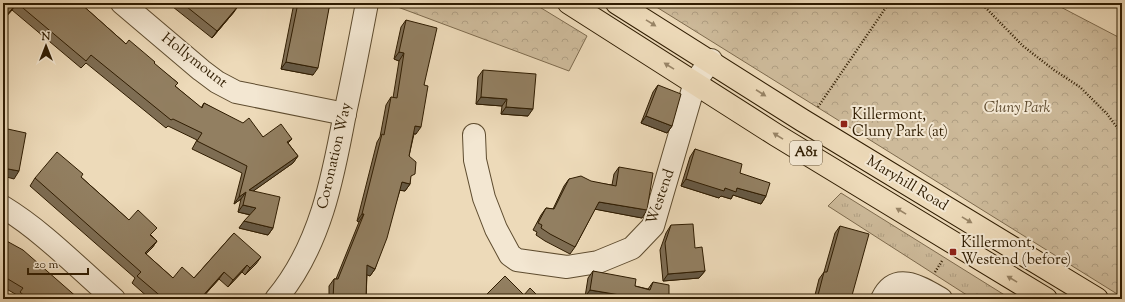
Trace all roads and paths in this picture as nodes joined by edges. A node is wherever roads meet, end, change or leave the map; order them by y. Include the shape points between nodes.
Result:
1 (122, 3) edge
2 (367, 3) edge
3 (569, 3) edge
4 (617, 3) edge
5 (890, 3) edge
6 (981, 3) edge
7 (710, 60) junction
8 (695, 82) junction
9 (816, 110) dead end
10 (345, 114) junction
11 (1122, 134) edge
12 (474, 135) dead end
13 (3, 207) edge
14 (953, 242) junction
15 (933, 294) edge
16 (114, 299) edge
17 (276, 299) edge
18 (882, 299) edge
19 (1046, 299) edge
20 (1097, 299) edge

1 - 10 street, Hollymount via 201,70 236,92
2 - 10 street, Coronation Way
8 -> 3 main road, Maryhill Road / A81
4 -> 7 main road, Maryhill Road / A81
5 - 9 path
6 - 11 path via 1023,46 1080,87 1107,114
7 - 8 street, Westend
7 -> 20 main road, Maryhill Road / A81 via 802,120
8 - 12 street, Westend via 653,226 632,248 598,262 567,267 517,260 510,255 496,230 484,198 474,160
14 -> 8 main road, Maryhill Road / A81 via 776,135
10 - 17 street, Coronation Way via 333,178 319,222 306,256
13 - 16 street via 43,236
14 - 15 path
19 -> 14 main road, Maryhill Road / A81
15 - 18 street via 908,283 891,288

